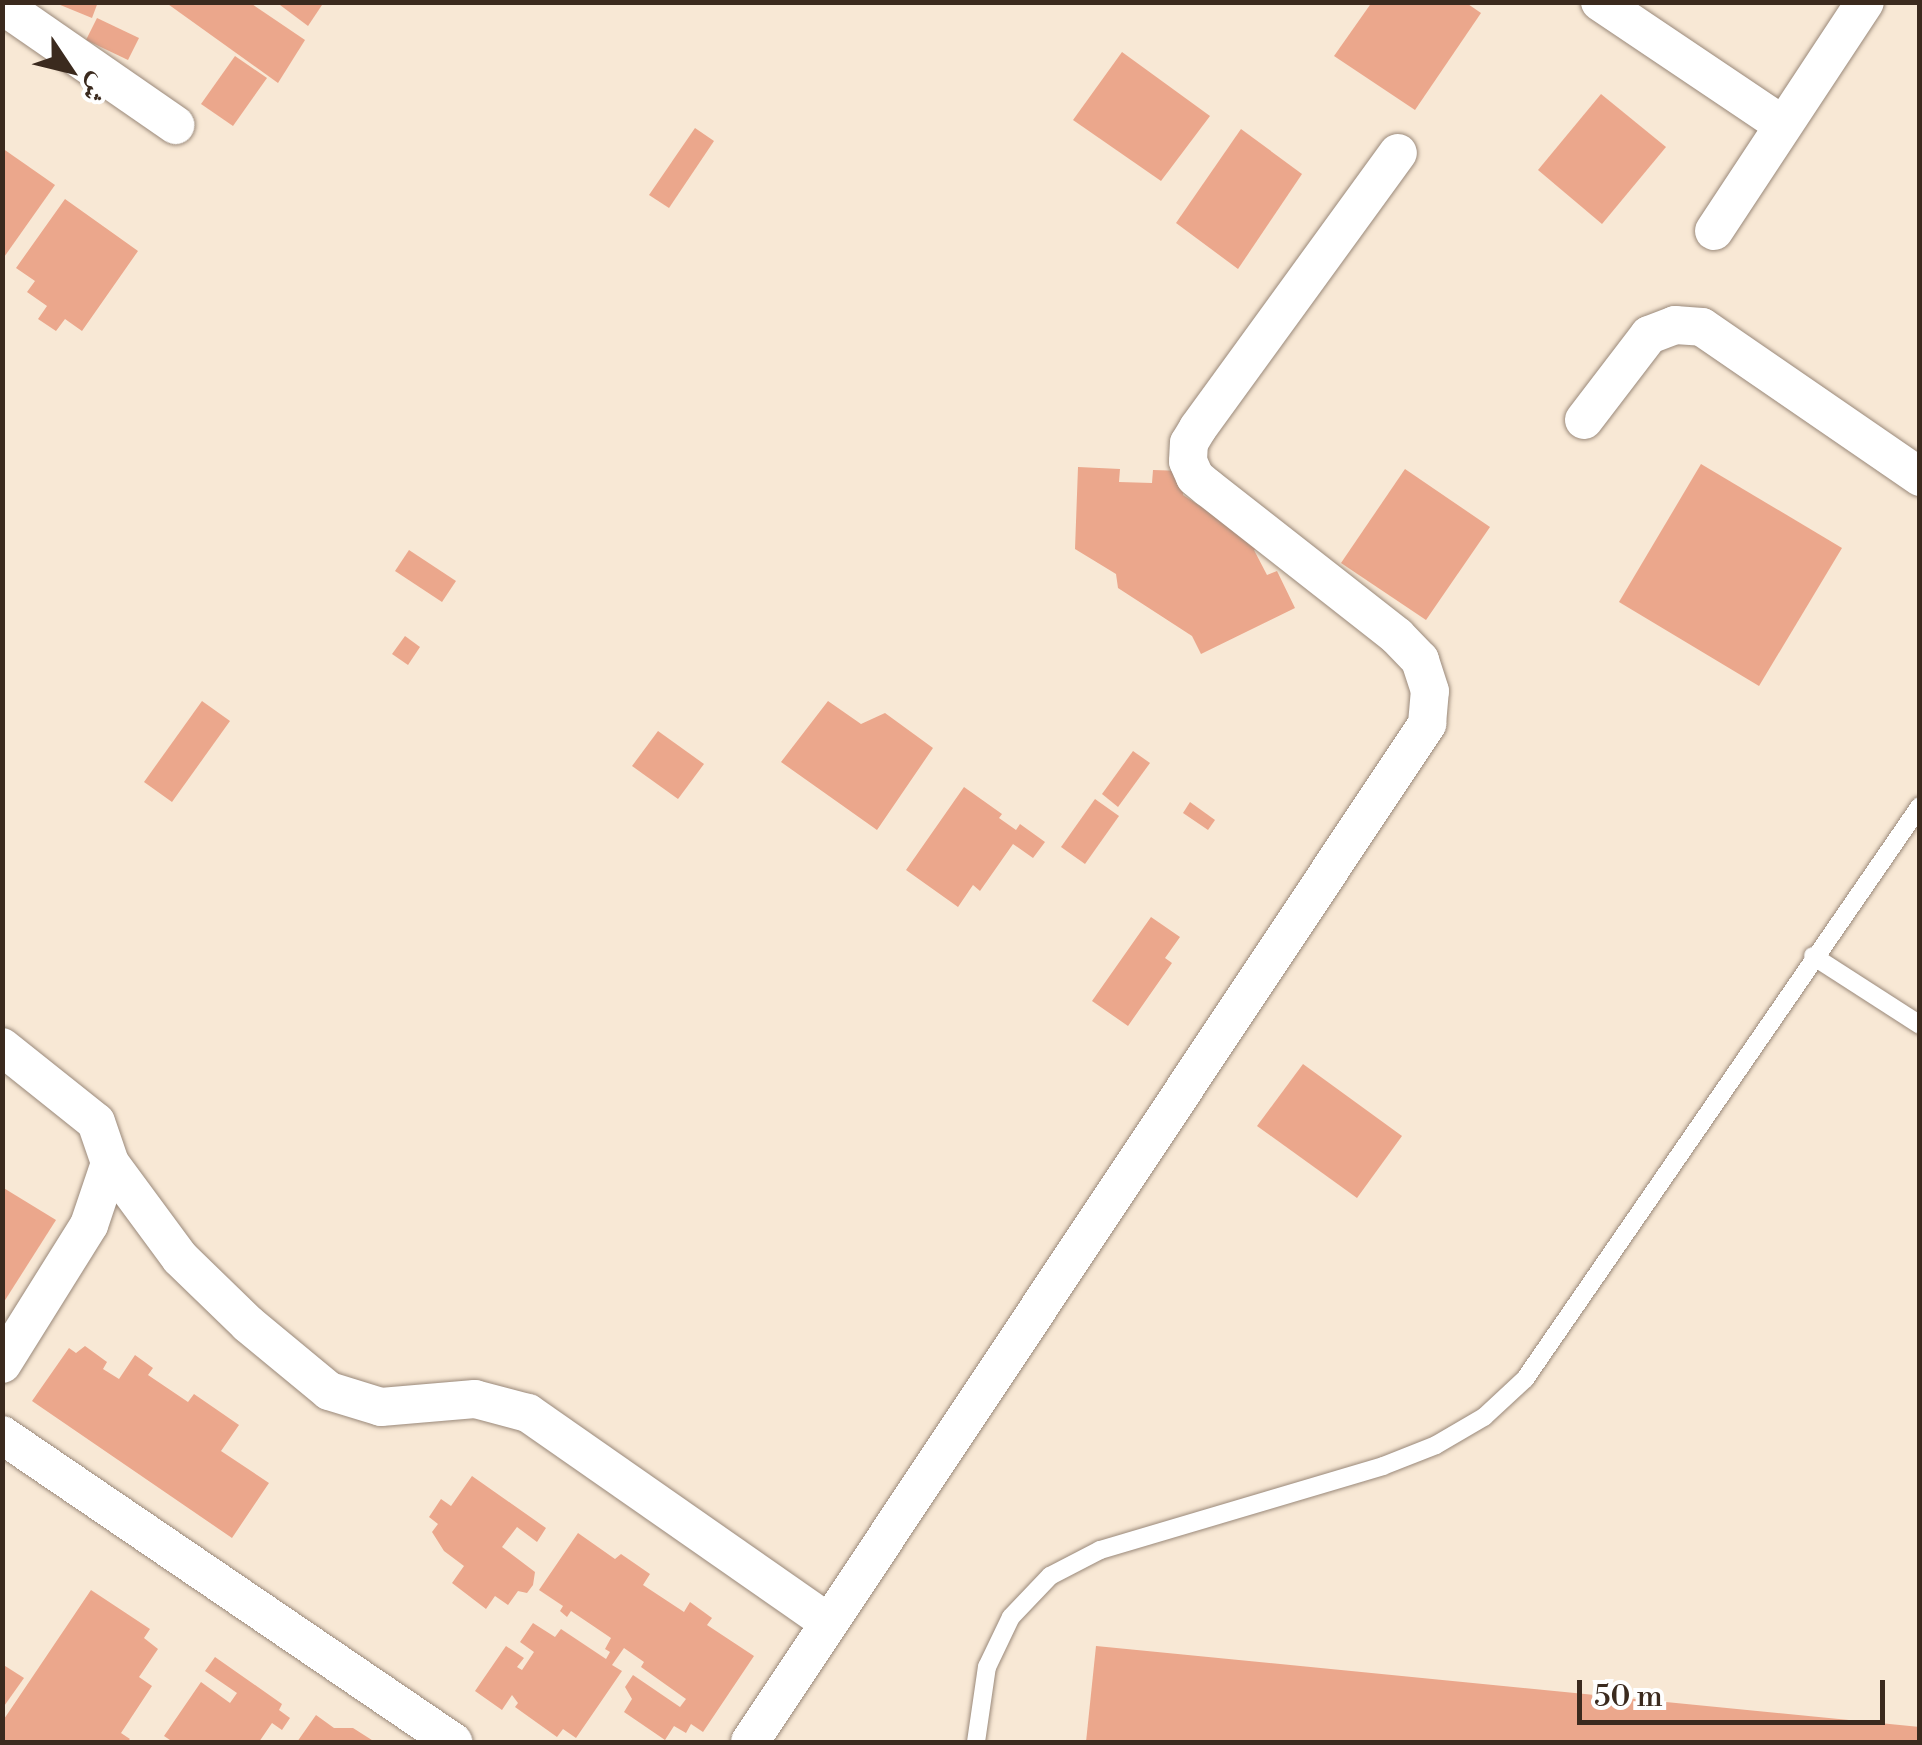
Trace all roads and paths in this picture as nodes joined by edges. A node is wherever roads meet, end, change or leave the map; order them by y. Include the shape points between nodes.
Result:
1 (1600, 2) edge
2 (1865, 2) edge
3 (2, 5) edge
4 (175, 125) dead end
5 (1783, 125) junction
6 (1398, 154) dead end
7 (1714, 231) dead end
8 (1584, 420) dead end
9 (1920, 477) edge
10 (1920, 806) edge
11 (1812, 956) junction
12 (1920, 1025) edge
13 (2, 1046) edge
14 (110, 1164) junction
15 (2, 1364) edge
16 (2, 1435) edge
17 (828, 1622) junction
18 (452, 1742) edge
19 (750, 1742) edge
20 (976, 1742) edge

1 - 5 street
2 - 5 street
3 - 4 street
5 - 7 street
6 - 17 street via 1198,428 1188,461 1195,477 1420,660 1430,691 1427,724
8 - 9 street via 1649,335 1675,325 1702,327
10 - 11 lane
11 - 12 lane
11 - 20 lane via 1526,1379 1484,1417 1436,1445 1100,1550 1050,1576 1011,1617 987,1667
13 - 14 street via 96,1122
14 - 15 street via 89,1225
14 - 17 street via 180,1258 330,1391 381,1407 475,1399 528,1414
16 - 18 street
17 - 19 street

